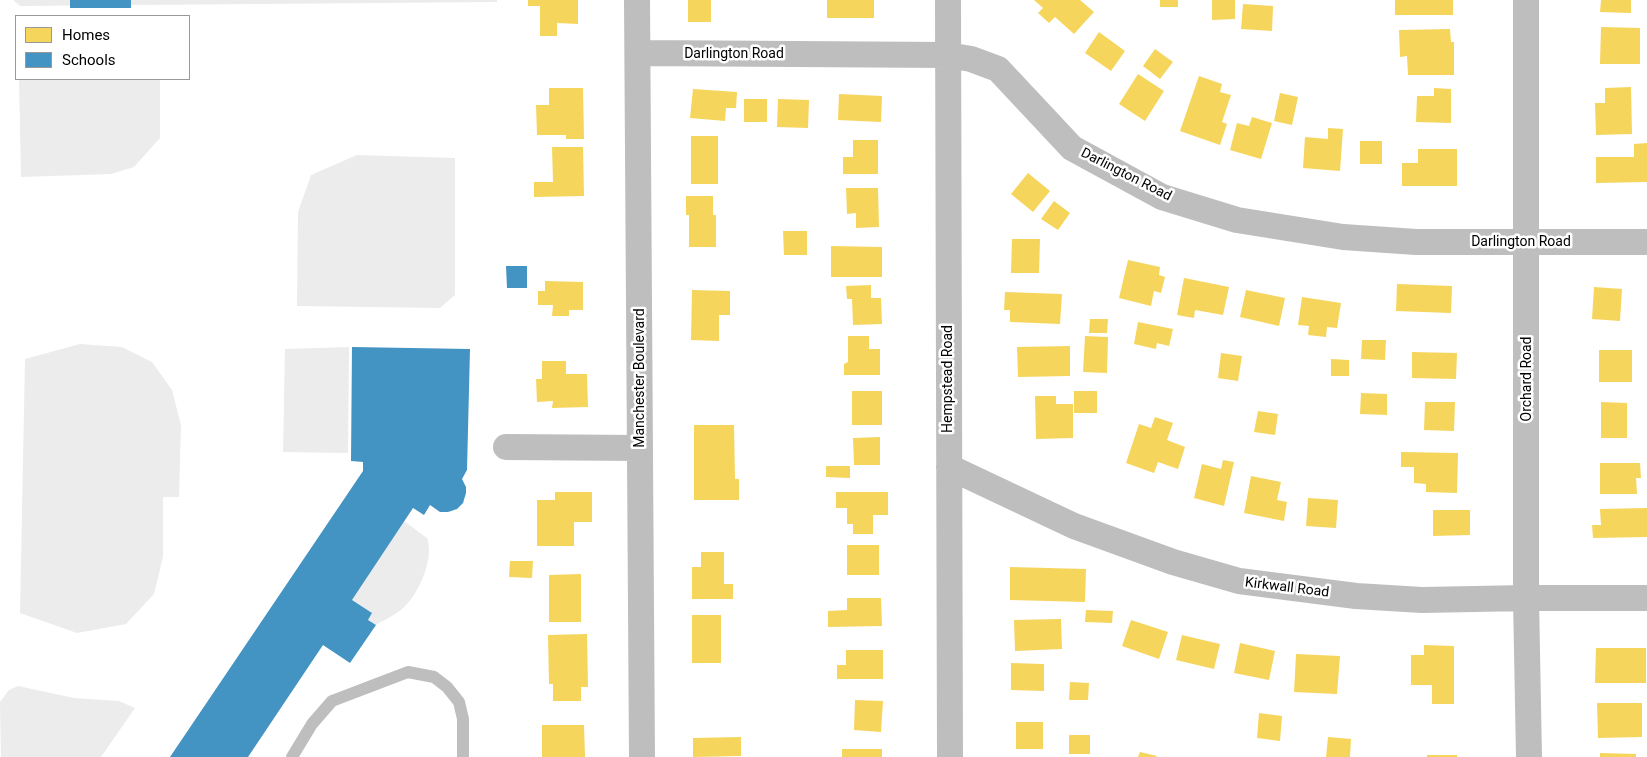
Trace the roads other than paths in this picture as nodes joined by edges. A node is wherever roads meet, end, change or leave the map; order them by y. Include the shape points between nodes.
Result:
1 (637, 0) edge
2 (948, 0) edge
3 (1526, 0) edge
4 (638, 53) junction
5 (948, 55) junction
6 (1527, 242) junction
7 (1647, 242) edge
8 (506, 448) dead end
9 (640, 448) junction
10 (948, 467) junction
11 (1526, 598) junction
12 (1647, 598) edge
13 (292, 757) edge
14 (463, 757) edge
15 (642, 757) edge
16 (950, 757) edge
17 (1529, 757) edge

1 - 4 street, Manchester Boulevard
2 - 5 street, Hempstead Road
3 - 6 street, Orchard Road
4 - 5 street, Darlington Road
4 - 9 street, Manchester Boulevard
5 - 6 street, Darlington Road via 998,69 1072,148 1162,196 1236,220 1343,238
5 - 10 street, Hempstead Road
6 - 7 street, Darlington Road
6 - 11 street, Orchard Road
8 - 9 street
9 - 15 street, Manchester Boulevard
10 - 11 street, Kirkwall Road via 1074,526 1173,562 1239,581 1356,596 1422,600
10 - 16 street, Hempstead Road
11 - 12 street, Kirkwall Road
11 - 17 street, Orchard Road
13 - 14 lane via 312,724 332,701 408,672 434,677 447,686 459,702 463,719

